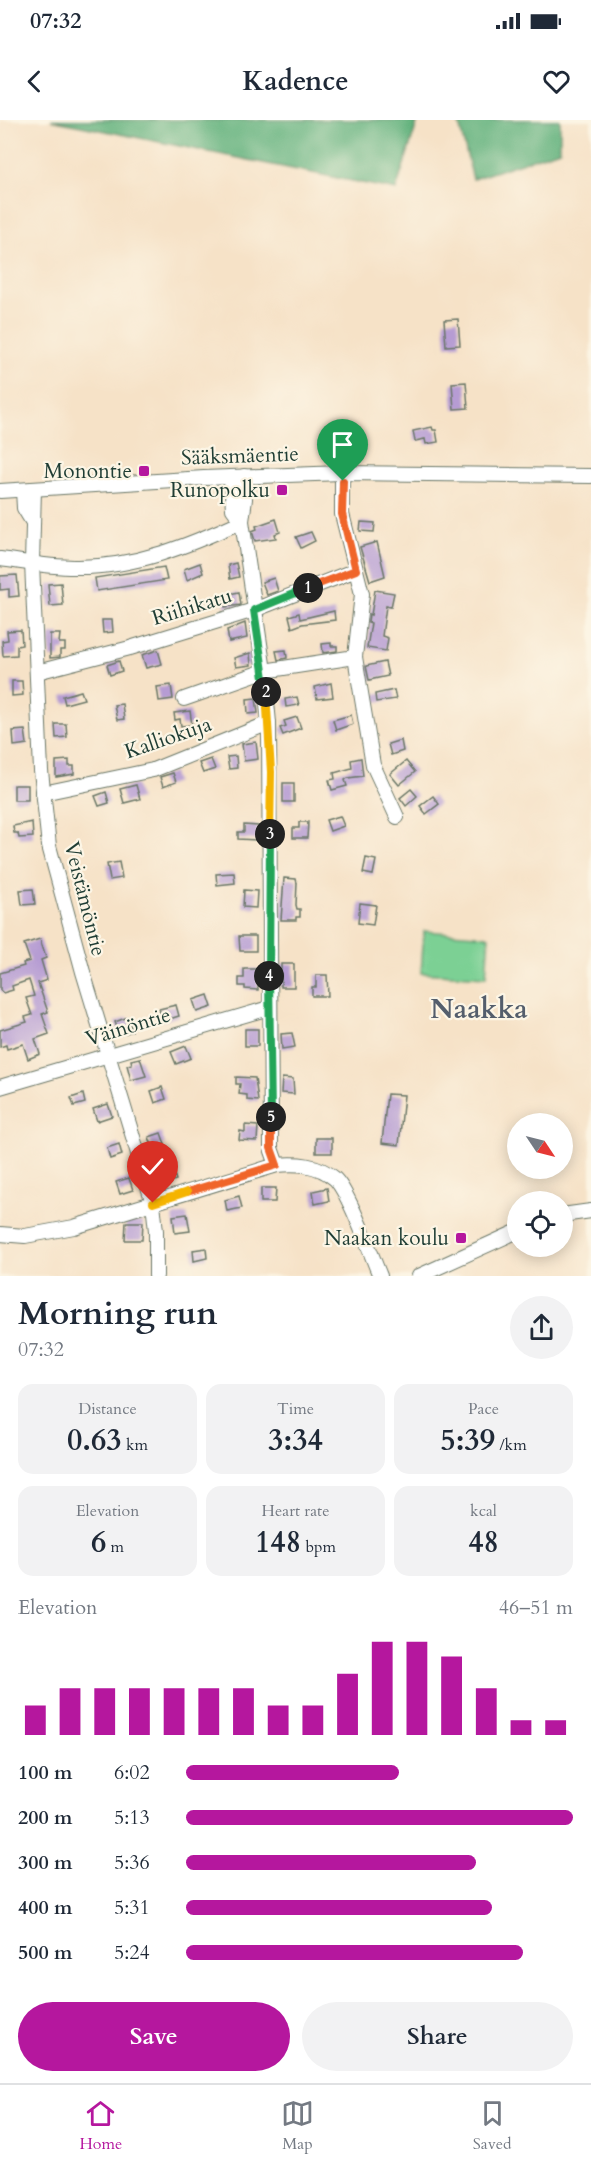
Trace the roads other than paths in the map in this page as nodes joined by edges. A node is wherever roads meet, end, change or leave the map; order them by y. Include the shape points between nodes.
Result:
1 (342, 473) junction
2 (237, 476) junction
3 (591, 476) edge
4 (28, 489) junction
5 (0, 491) edge
6 (242, 521) junction
7 (0, 559) edge
8 (32, 563) junction
9 (356, 570) junction
10 (254, 610) junction
11 (355, 657) junction
12 (264, 671) junction
13 (37, 672) junction
14 (184, 699) dead end
15 (269, 723) junction
16 (43, 793) junction
17 (397, 817) dead end
18 (269, 1008) junction
19 (109, 1055) junction
20 (0, 1087) edge
21 (277, 1165) junction
22 (153, 1203) junction
23 (591, 1211) edge
24 (573, 1213) edge
25 (0, 1234) edge
26 (507, 1237) edge
27 (439, 1272) edge
28 (156, 1276) edge
29 (380, 1276) edge
30 (419, 1276) edge

1 - 2 street, Sääksmäentie
1 - 3 street, Sääksmäentie
1 - 9 street via 342,514
2 - 4 street, Sääksmäentie
2 - 6 street via 245,499
4 - 5 street, Sääksmäentie
4 - 8 street, Veistämöntie via 35,513
6 - 8 street via 184,548 128,562 74,567
6 - 10 street
7 - 8 street
8 - 13 street, Veistämöntie
9 - 10 street, Riihikatu
9 - 11 street via 362,610
10 - 12 street
10 - 13 street, Riihikatu
11 - 12 street
11 - 17 street via 374,765
12 - 14 street
12 - 15 street
13 - 16 street, Veistämöntie
15 - 16 street, Kalliokuja via 153,770
15 - 18 street
16 - 19 street, Veistämöntie via 49,846 82,972
18 - 19 street, Väinöntie
18 - 21 street via 271,1148
19 - 20 street, Väinöntie
19 - 22 street, Veistämöntie
21 - 22 street
21 - 29 street via 298,1163 319,1168 335,1179
22 - 25 street via 74,1227 25,1236
22 - 28 street, Veistämöntie
23 - 24 street
26 - 27 street
27 - 30 street

